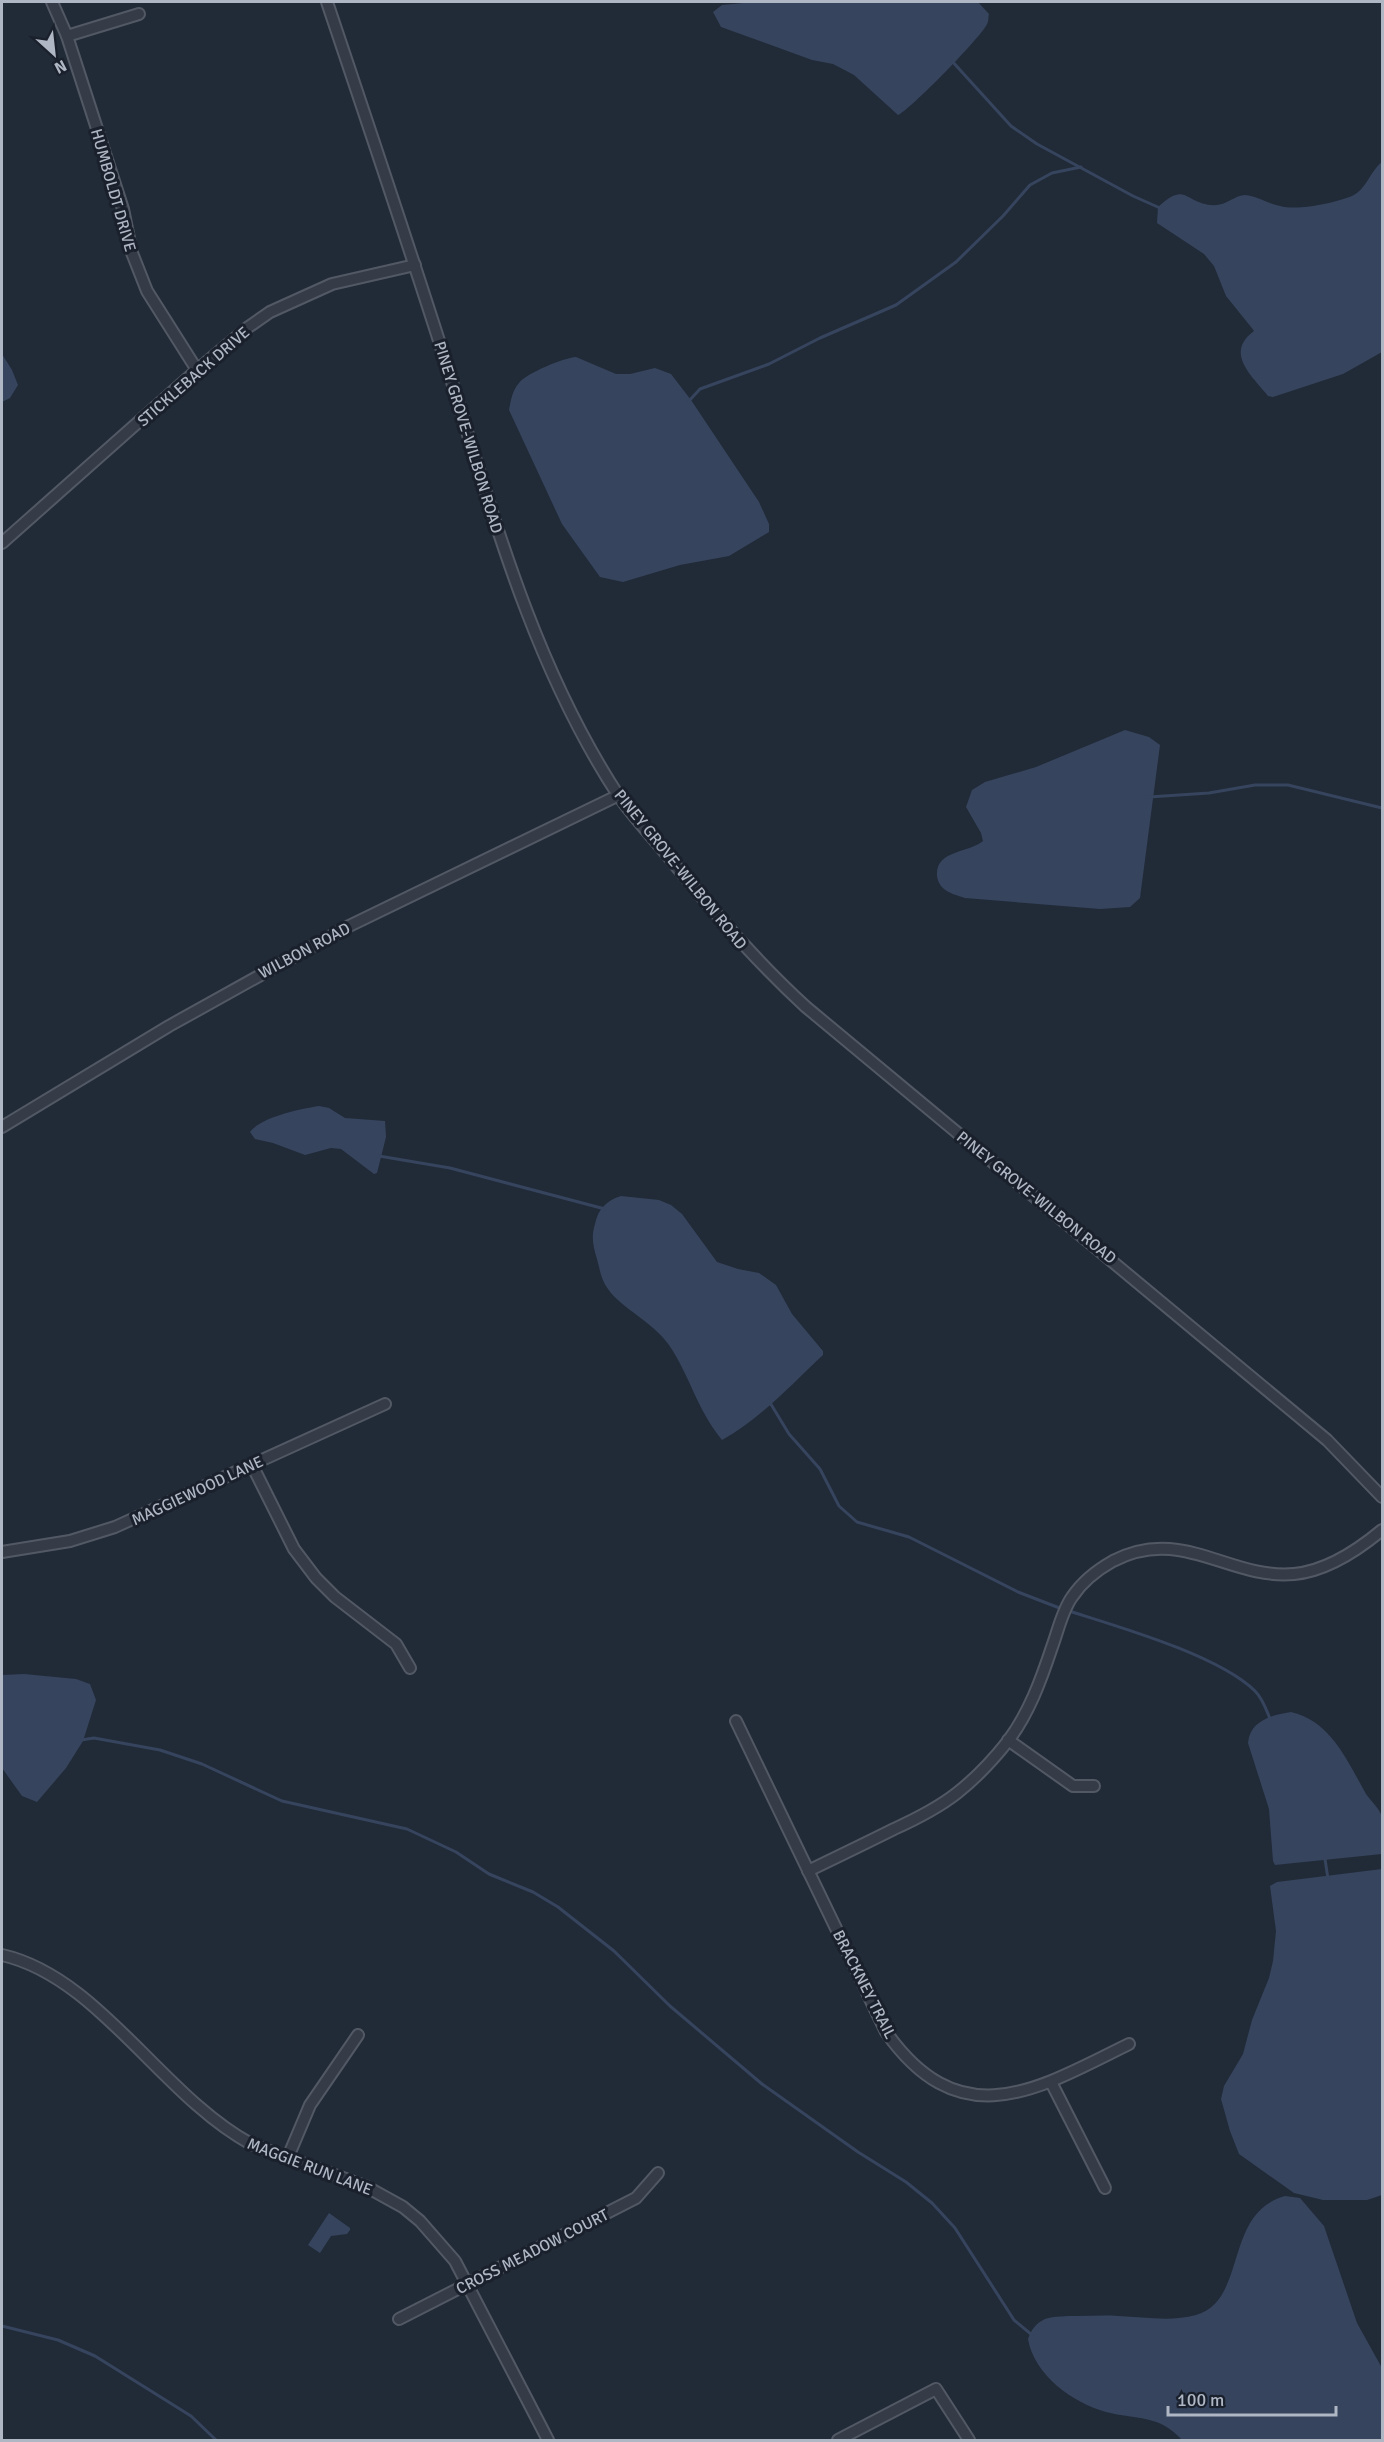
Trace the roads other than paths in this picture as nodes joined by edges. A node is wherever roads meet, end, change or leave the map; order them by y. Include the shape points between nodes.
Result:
1 (52, 2) edge
2 (327, 2) edge
3 (139, 14) dead end
4 (67, 36) junction
5 (415, 265) junction
6 (197, 370) junction
7 (2, 543) edge
8 (619, 795) junction
9 (2, 1127) edge
10 (385, 1404) dead end
11 (252, 1465) junction
12 (1383, 1497) edge
13 (1383, 1530) edge
14 (2, 1552) edge
15 (410, 1668) dead end
16 (736, 1721) dead end
17 (1008, 1740) junction
18 (1094, 1786) dead end
19 (808, 1871) junction
20 (2, 1955) edge
21 (358, 2035) dead end
22 (1129, 2044) dead end
23 (1051, 2082) junction
24 (288, 2157) junction
25 (658, 2174) dead end
26 (1105, 2188) dead end
27 (468, 2284) junction
28 (399, 2319) dead end
29 (548, 2440) edge
30 (838, 2440) edge
31 (969, 2440) edge

1 - 4 street, HUMBOLDT DRIVE
2 - 5 street, PINEY GROVE-WILBON ROAD
3 - 4 street
4 - 6 street, HUMBOLDT DRIVE via 147,291
5 - 6 street, STICKLEBACK DRIVE via 332,284 270,312
5 - 8 street, PINEY GROVE-WILBON ROAD via 510,568 543,655
6 - 7 street, STICKLEBACK DRIVE
8 - 9 street, WILBON ROAD via 337,932 169,1026
8 - 12 street, PINEY GROVE-WILBON ROAD via 725,926 806,1007 1309,1425
10 - 11 street, MAGGIEWOOD LANE
11 - 14 street, MAGGIEWOOD LANE via 115,1527 70,1541
11 - 15 street via 302,1560 335,1597 396,1644
13 - 17 street via 1346,1556 1294,1574 1251,1569 1175,1549 1145,1550 1113,1561 1089,1577 1071,1597 1033,1697
16 - 19 street, BRACKNEY TRAIL
17 - 18 street via 1073,1786
17 - 19 street via 956,1794 919,1817
19 - 23 street, BRACKNEY TRAIL via 886,2032 909,2061 935,2080 981,2095 1009,2095
20 - 24 street, MAGGIE RUN LANE via 42,1970 79,1995 220,2126 251,2144
21 - 24 street via 310,2105
22 - 23 street, BRACKNEY TRAIL
23 - 26 street
24 - 27 street, MAGGIE RUN LANE via 365,2186 403,2207 438,2239
25 - 27 street, CROSS MEADOW COURT via 636,2198
27 - 28 street, CROSS MEADOW COURT
27 - 29 street, MAGGIE RUN LANE
30 - 31 street via 936,2389

